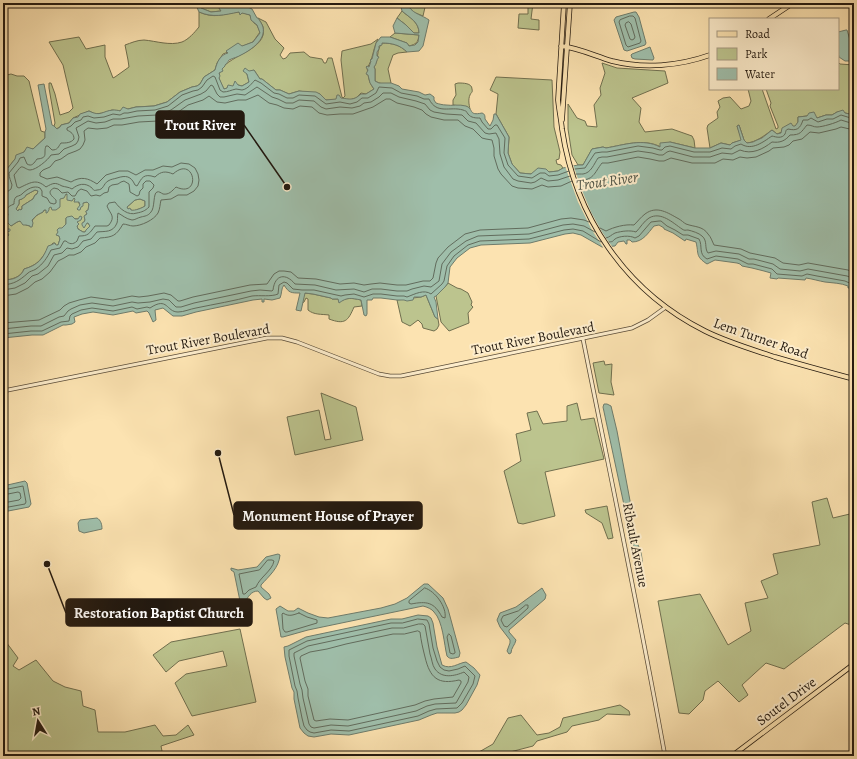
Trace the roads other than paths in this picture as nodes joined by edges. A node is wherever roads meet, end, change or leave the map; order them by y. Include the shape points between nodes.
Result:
1 (564, 3) edge
2 (570, 3) edge
3 (793, 3) edge
4 (770, 18) edge
5 (561, 46) junction
6 (567, 46) junction
7 (709, 55) edge
8 (562, 124) junction
9 (666, 307) junction
10 (583, 339) junction
11 (854, 379) edge
12 (3, 391) edge
13 (854, 664) edge
14 (665, 756) edge
15 (732, 756) edge

1 - 5 main road, Lem Turner Road
2 - 6 main road, Lem Turner Road
3 - 4 main road
5 - 6 main road
5 - 8 main road, Lem Turner Road via 558,100
6 - 7 main road via 612,60 641,65 680,63
6 - 8 main road, Lem Turner Road
8 - 9 main road, Lem Turner Road via 568,160 581,200 592,222 610,250 635,280
9 - 10 street, Trout River Boulevard via 632,328
9 - 11 main road, Lem Turner Road via 703,330 735,344
10 - 12 street, Trout River Boulevard via 414,374 393,376 372,372 297,342 267,338
10 - 14 street, Ribault Avenue via 646,649
13 - 15 main road, Soutel Drive

